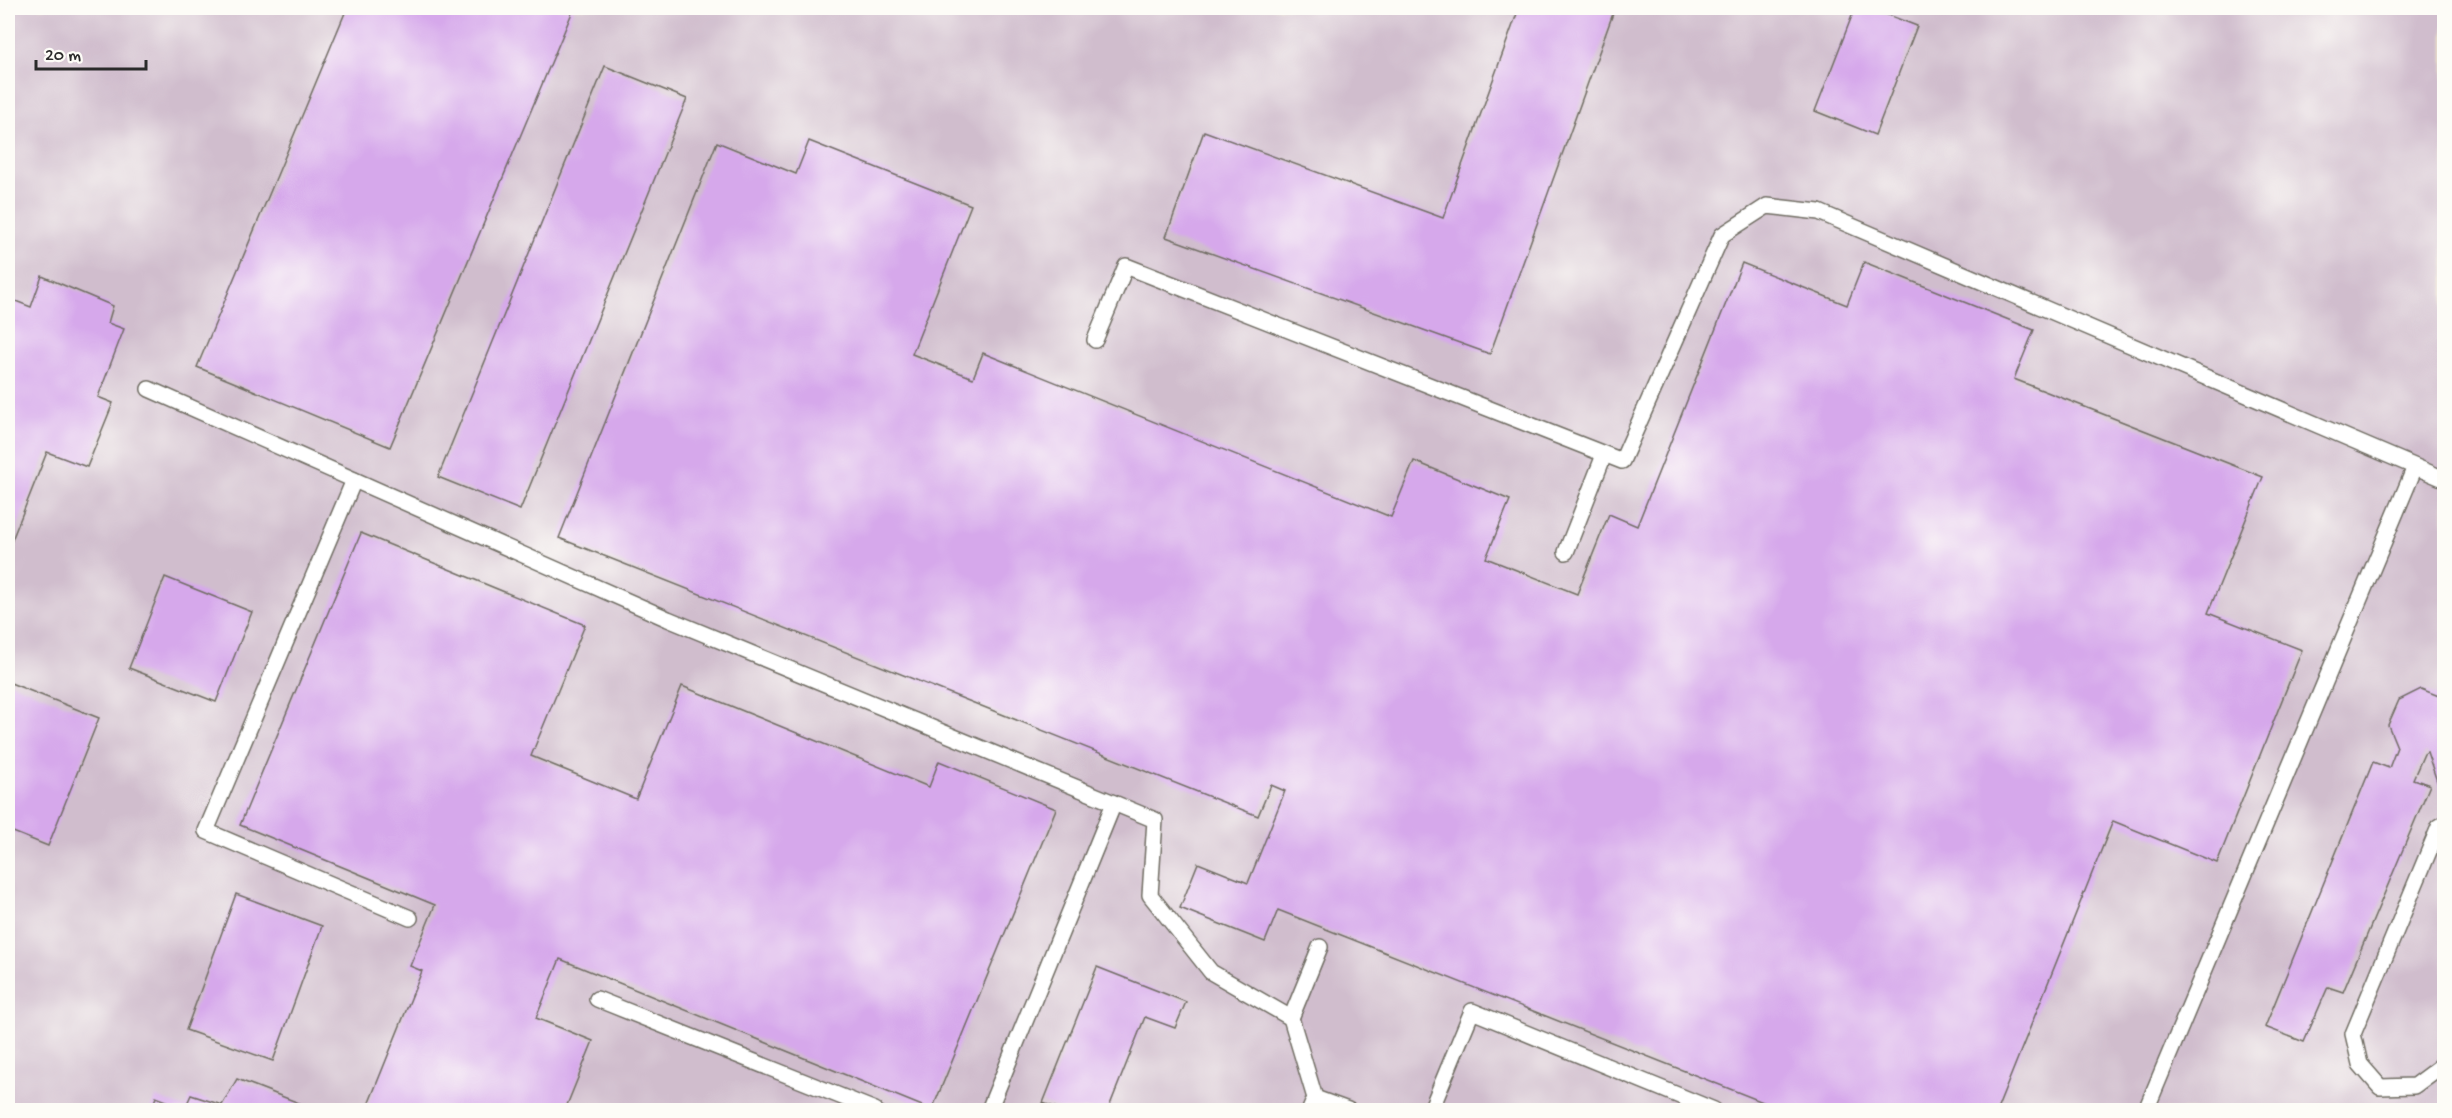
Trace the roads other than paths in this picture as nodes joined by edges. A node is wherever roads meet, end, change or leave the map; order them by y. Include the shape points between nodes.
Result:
1 (1095, 340) dead end
2 (149, 389) dead end
3 (1604, 455) junction
4 (2415, 468) junction
5 (2445, 479) edge
6 (354, 480) junction
7 (1566, 552) dead end
8 (1114, 803) junction
9 (2445, 824) edge
10 (410, 918) dead end
11 (1320, 946) dead end
12 (597, 999) dead end
13 (1291, 1018) junction
14 (2445, 1057) edge
15 (1313, 1104) edge
16 (875, 1110) edge
17 (988, 1110) edge
18 (1348, 1110) edge
19 (1431, 1110) edge
20 (1714, 1110) edge
21 (2146, 1110) edge

1 - 3 lane via 1126,266
2 - 6 lane
3 - 4 lane via 1622,461 1722,235 1767,206 1819,212
3 - 7 lane
4 - 5 lane
4 - 21 lane
6 - 8 lane via 668,619
6 - 10 lane via 206,831
8 - 13 lane via 1155,820 1150,895 1211,972
8 - 17 lane
9 - 14 lane via 2439,826 2353,1034 2360,1064 2380,1087 2414,1086 2441,1066
11 - 13 lane
12 - 16 lane
13 - 15 lane
15 - 18 lane
19 - 20 lane via 1472,1011

